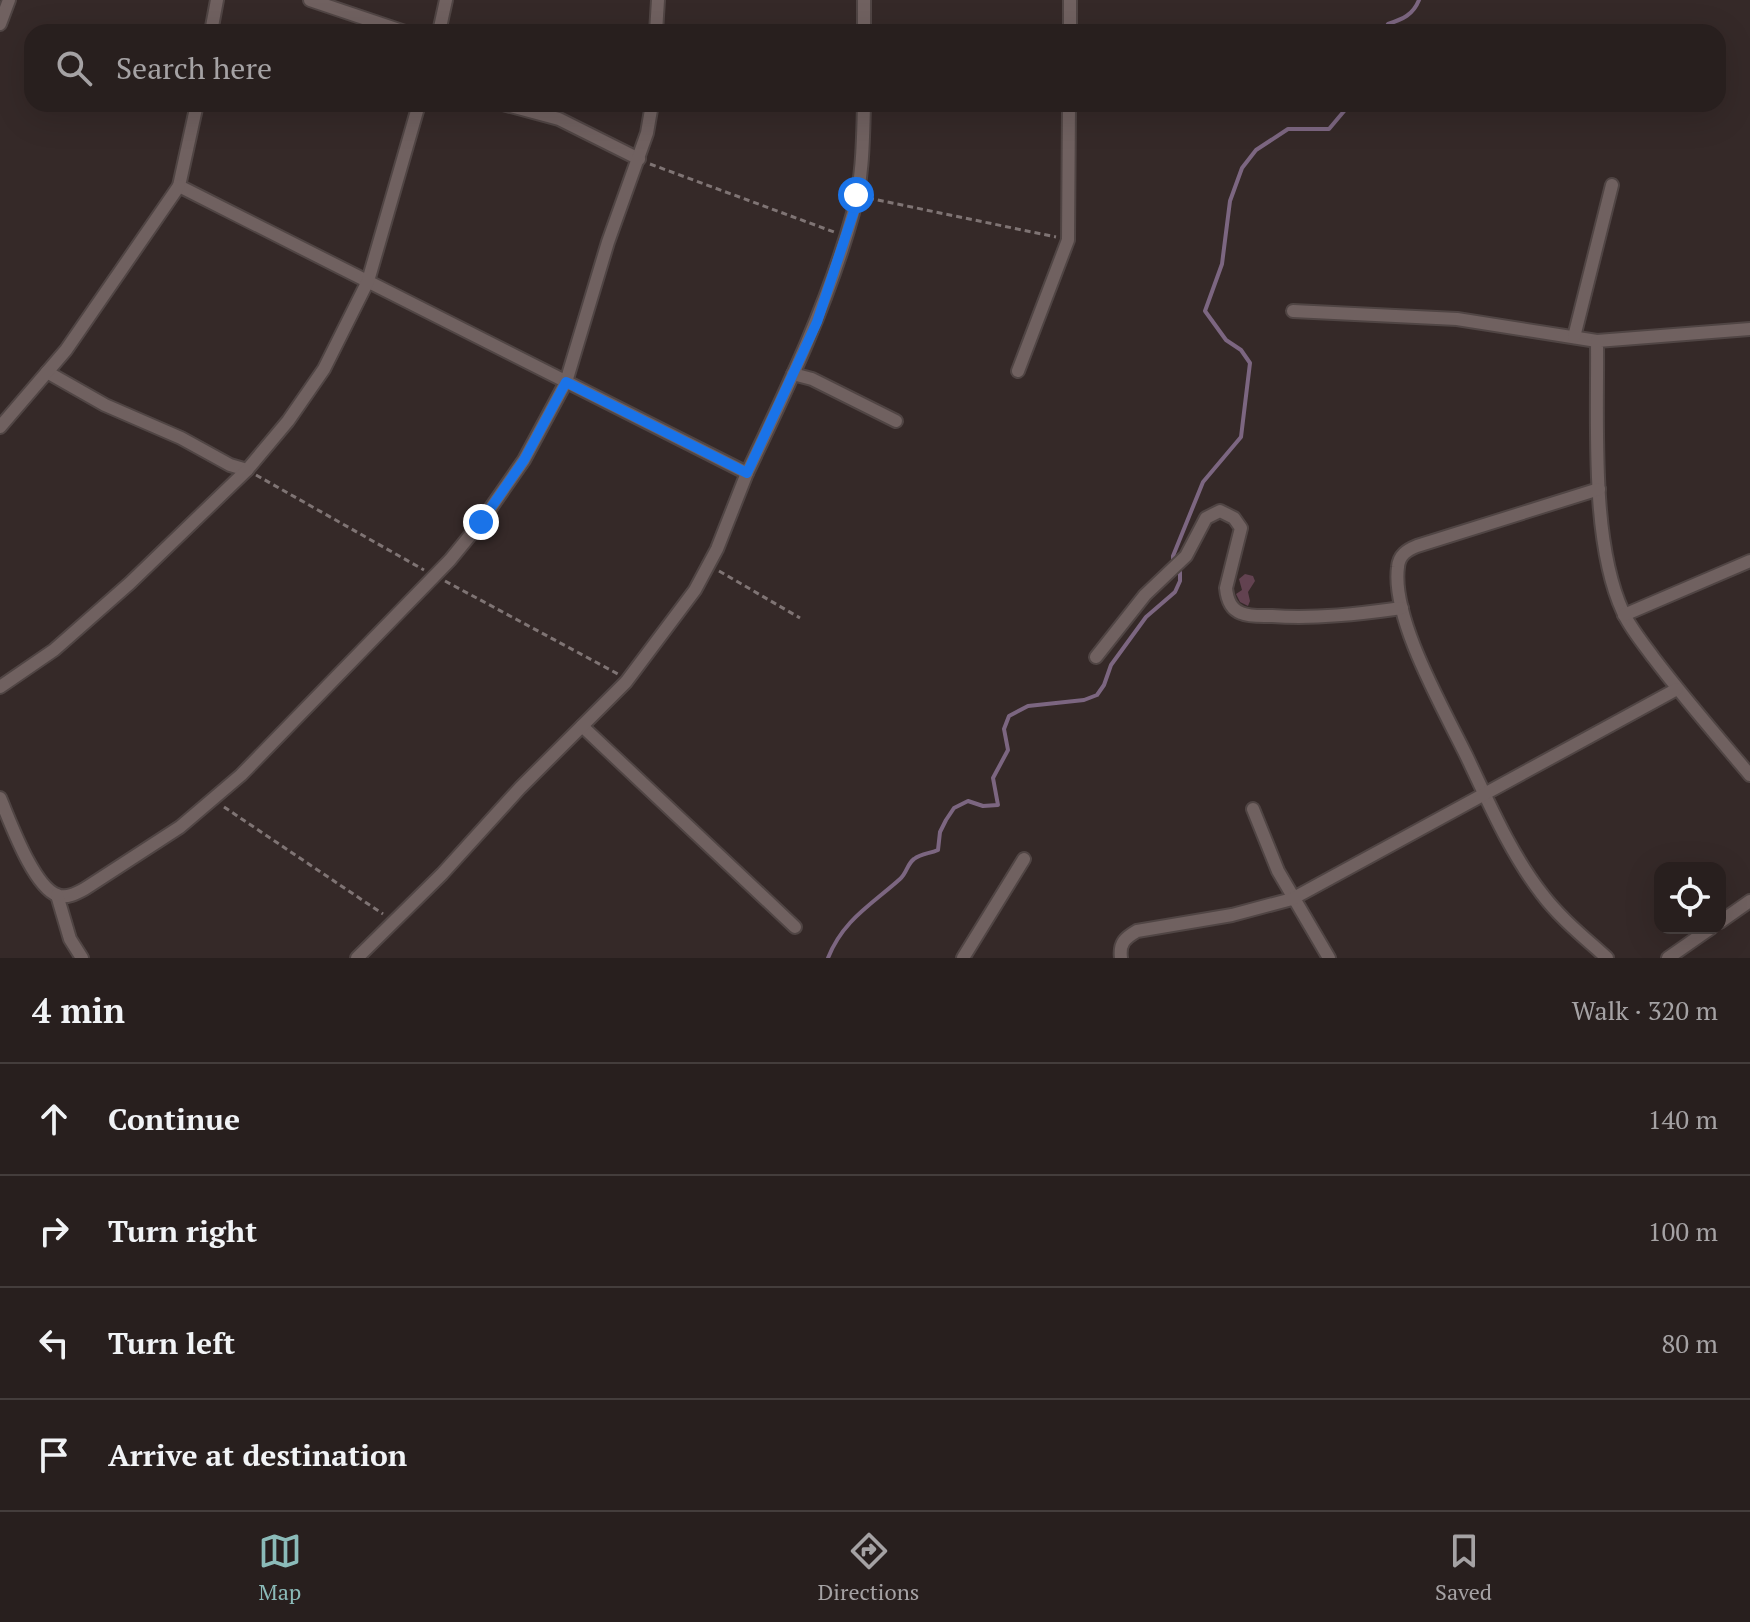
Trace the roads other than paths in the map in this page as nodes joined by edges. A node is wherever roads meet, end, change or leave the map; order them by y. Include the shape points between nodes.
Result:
1 (9, 0) edge
2 (217, 0) edge
3 (310, 0) edge
4 (446, 0) edge
5 (658, 0) edge
6 (864, 0) edge
7 (1070, 0) edge
8 (0, 24) edge
9 (212, 24) edge
10 (381, 24) edge
11 (441, 24) edge
12 (656, 24) edge
13 (864, 24) edge
14 (1070, 24) edge
15 (195, 112) edge
16 (417, 112) edge
17 (533, 112) edge
18 (650, 112) edge
19 (864, 112) edge
20 (1069, 112) edge
21 (639, 159) junction
22 (1612, 185) dead end
23 (179, 186) junction
24 (368, 281) junction
25 (1293, 311) dead end
26 (1750, 329) edge
27 (1574, 337) junction
28 (1597, 341) junction
29 (1018, 371) dead end
30 (47, 372) junction
31 (793, 374) junction
32 (566, 382) junction
33 (896, 421) dead end
34 (0, 427) edge
35 (247, 470) junction
36 (747, 473) junction
37 (1599, 489) junction
38 (1750, 561) edge
39 (1402, 608) junction
40 (1624, 615) junction
41 (1096, 657) dead end
42 (0, 687) edge
43 (1677, 689) junction
44 (582, 726) junction
45 (1750, 775) edge
46 (1484, 793) junction
47 (0, 798) edge
48 (1253, 809) dead end
49 (1024, 859) dead end
50 (57, 895) junction
51 (1292, 899) junction
52 (1750, 901) edge
53 (1726, 918) edge
54 (795, 927) dead end
55 (1702, 934) edge
56 (82, 958) edge
57 (357, 958) edge
58 (963, 958) edge
59 (1121, 958) edge
60 (1329, 958) edge
61 (1607, 958) edge
62 (1668, 958) edge

1 - 8 street
2 - 9 street
3 - 10 street
4 - 11 street
5 - 12 street
6 - 13 street
7 - 14 street
15 - 23 street
16 - 24 street
17 - 21 street via 559,119
18 - 21 street
19 - 31 street via 863,152 846,236
20 - 29 street via 1068,240
21 - 32 street
22 - 27 street
23 - 24 street
23 - 30 street
24 - 32 street
24 - 35 street via 324,369
25 - 27 street via 1457,319
26 - 28 street
27 - 28 street
28 - 37 street
30 - 34 street
30 - 35 street via 105,405
31 - 33 street
31 - 36 street
32 - 36 street
32 - 50 street via 524,460 450,560 241,775 180,827 86,888 71,896
35 - 42 street via 54,650
36 - 44 street via 695,590 626,682
37 - 39 street via 1406,551 1397,569
37 - 40 street via 1613,586
38 - 40 street
39 - 41 street via 1295,617 1242,614 1232,608 1226,588 1241,528 1220,511 1206,518 1186,556 1145,595
39 - 46 street via 1428,677
40 - 43 street
43 - 45 street
43 - 46 street
44 - 54 street
44 - 57 street
46 - 51 street
46 - 61 street via 1542,894
47 - 50 street via 36,874
48 - 51 street
49 - 58 street
50 - 56 street via 70,939
51 - 59 street via 1137,931 1125,938
51 - 60 street
52 - 53 street
55 - 62 street

